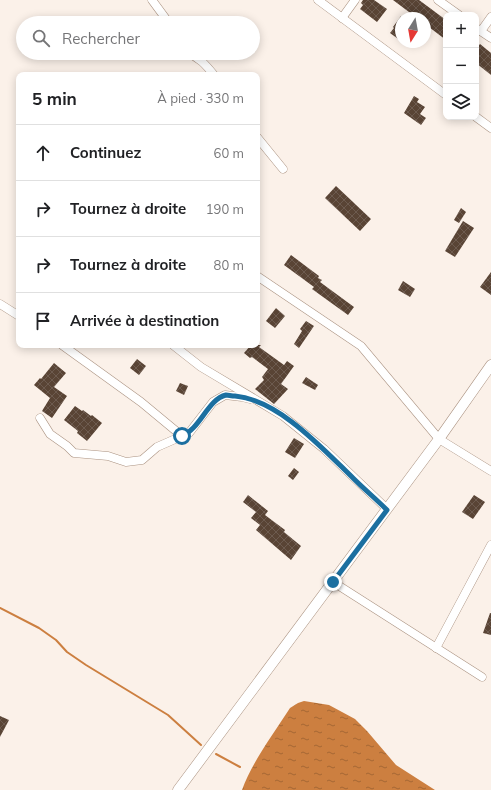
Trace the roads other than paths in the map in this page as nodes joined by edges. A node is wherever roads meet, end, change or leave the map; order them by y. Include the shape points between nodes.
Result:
1 (152, 0) edge
2 (318, 0) edge
3 (355, 0) edge
4 (438, 0) edge
5 (454, 12) edge
6 (164, 16) edge
7 (491, 17) edge
8 (342, 18) junction
9 (479, 28) edge
10 (479, 30) edge
11 (491, 38) edge
12 (200, 60) edge
13 (212, 72) edge
14 (443, 92) edge
15 (479, 119) edge
16 (491, 128) edge
17 (260, 141) edge
18 (283, 168) dead end
19 (260, 278) edge
20 (0, 304) edge
21 (16, 314) edge
22 (66, 348) edge
23 (177, 348) edge
24 (491, 365) edge
25 (258, 401) junction
26 (40, 418) dead end
27 (182, 436) junction
28 (439, 439) junction
29 (491, 471) edge
30 (387, 510) junction
31 (491, 545) edge
32 (333, 582) junction
33 (436, 648) junction
34 (482, 677) dead end
35 (178, 790) edge

1 - 6 street
2 - 8 street
3 - 8 street
4 - 5 street
7 - 9 street
8 - 14 street
10 - 11 street
12 - 13 street
15 - 16 street
17 - 18 street
19 - 28 street via 361,346
20 - 21 street
22 - 27 street
23 - 25 street via 201,367
24 - 28 main road
25 - 27 street via 225,395 213,402 189,433
25 - 30 street via 283,416 324,449
26 - 27 street via 50,434 74,453 108,456 126,462 142,460 157,447
28 - 29 street
28 - 30 main road
30 - 32 main road
31 - 33 street
32 - 33 street
32 - 35 main road
33 - 34 street

